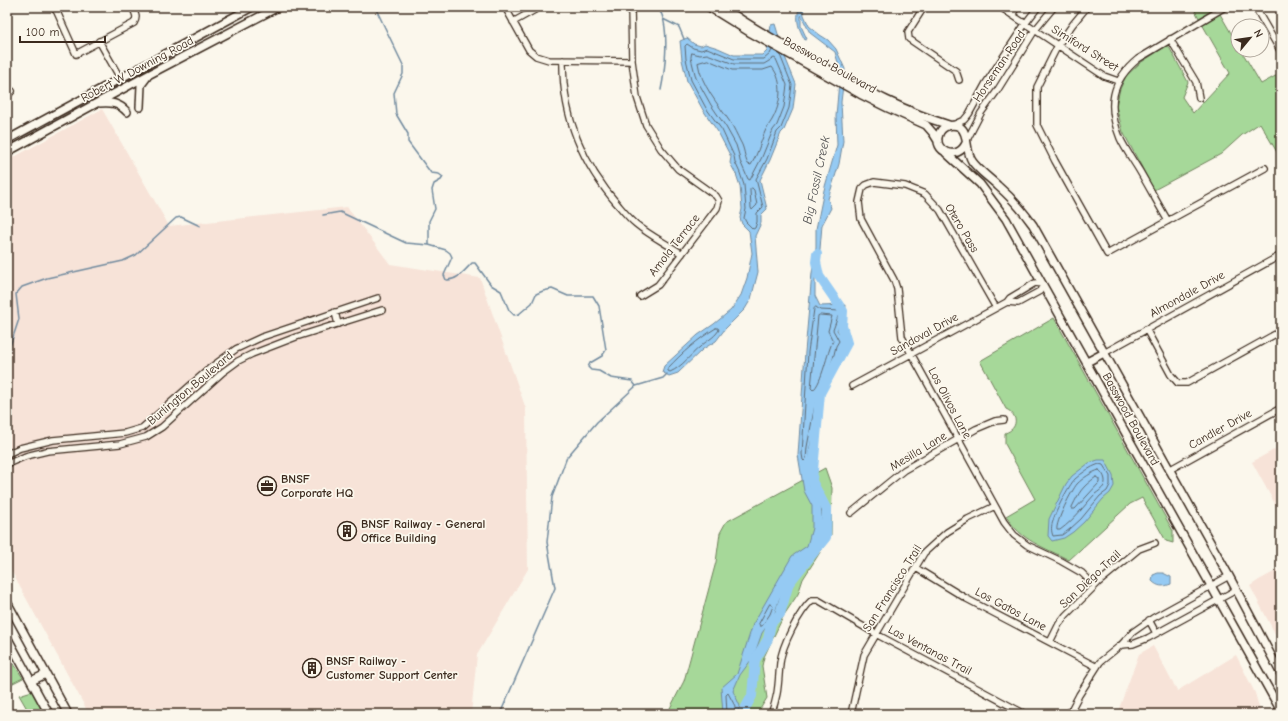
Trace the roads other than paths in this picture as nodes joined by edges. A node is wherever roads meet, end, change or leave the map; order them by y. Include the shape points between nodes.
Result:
1 (53, 7) edge
2 (132, 7) edge
3 (252, 7) edge
4 (278, 7) edge
5 (505, 7) edge
6 (540, 7) edge
7 (631, 7) edge
8 (709, 7) edge
9 (723, 7) edge
10 (924, 7) edge
11 (1000, 7) edge
12 (1017, 7) edge
13 (1038, 7) edge
14 (1054, 7) edge
15 (1086, 7) edge
16 (1225, 7) edge
17 (1255, 7) edge
18 (1012, 15) junction
19 (513, 22) junction
20 (1025, 24) junction
21 (1035, 30) junction
22 (752, 31) junction
23 (1170, 39) junction
24 (99, 41) junction
25 (1058, 45) junction
26 (1281, 52) edge
27 (563, 60) junction
28 (632, 61) junction
29 (150, 74) junction
30 (120, 78) junction
31 (959, 80) dead end
32 (1118, 82) junction
33 (12, 91) dead end
34 (860, 91) junction
35 (7, 96) edge
36 (1199, 98) dead end
37 (95, 104) junction
38 (140, 107) dead end
39 (127, 112) dead end
40 (951, 125) junction
41 (7, 140) edge
42 (938, 141) junction
43 (966, 141) junction
44 (7, 152) edge
45 (945, 152) junction
46 (1265, 168) dead end
47 (866, 184) joint
48 (1168, 221) junction
49 (682, 254) junction
50 (1281, 255) edge
51 (1043, 284) junction
52 (1018, 293) junction
53 (640, 296) dead end
54 (378, 298) dead end
55 (1023, 301) junction
56 (1006, 302) junction
57 (996, 308) junction
58 (382, 310) dead end
59 (335, 312) junction
60 (338, 324) junction
61 (292, 327) junction
62 (1146, 329) junction
63 (1281, 332) edge
64 (296, 337) junction
65 (1104, 353) junction
66 (911, 354) junction
67 (1087, 362) junction
68 (194, 382) junction
69 (852, 386) dead end
70 (203, 390) junction
71 (1281, 408) edge
72 (1004, 420) dead end
73 (132, 432) junction
74 (55, 440) junction
75 (958, 440) junction
76 (136, 441) junction
77 (54, 450) junction
78 (7, 454) edge
79 (7, 464) edge
80 (1169, 470) junction
81 (994, 506) junction
82 (851, 513) dead end
83 (1155, 543) dead end
84 (916, 568) junction
85 (1229, 576) junction
86 (1211, 585) junction
87 (1095, 586) junction
88 (1236, 590) junction
89 (1219, 599) junction
90 (7, 602) edge
91 (1149, 620) junction
92 (1132, 633) junction
93 (1156, 633) junction
94 (876, 634) junction
95 (7, 637) edge
96 (1050, 642) junction
97 (1138, 642) junction
98 (1121, 645) junction
99 (1097, 666) junction
100 (46, 674) junction
101 (1281, 674) edge
102 (31, 681) junction
103 (1281, 711) edge
104 (50, 714) edge
105 (68, 714) edge
106 (771, 714) edge
107 (851, 714) edge
108 (1025, 714) edge
109 (1069, 714) edge

1 - 24 street via 76,54
2 - 24 street via 136,16 134,23
3 - 30 main road, Robert W Downing Road
4 - 29 main road, Robert W Downing Road
5 - 19 street
6 - 19 street
7 - 28 street
8 - 22 main road, Basswood Boulevard
9 - 22 main road, Basswood Boulevard
10 - 31 street via 908,32 909,39 956,71
11 - 18 street, Simiford Street
12 - 18 street
13 - 20 street, Horseman Road
14 - 21 street, Horseman Road
15 - 25 street
16 - 23 street
17 - 26 street
18 - 20 street, Simiford Street
19 - 27 street via 529,50 536,56 549,60
20 - 21 street, Simiford Street
20 - 40 street, Horseman Road via 986,83 970,114 964,120
21 - 25 street, Simiford Street
21 - 43 street, Horseman Road via 981,112
22 - 34 main road, Basswood Boulevard
23 - 32 street via 1127,68
23 - 36 street via 1196,82
24 - 30 street
25 - 32 street, Simiford Street via 1104,76
25 - 48 street via 1037,87 1037,125 1107,254
27 - 28 street
27 - 49 street via 564,93 571,122 580,148 594,174 635,224
28 - 49 street, Amola Terrace via 636,97 646,125 678,169 716,196 719,201 717,208
29 - 37 main road, Robert W Downing Road
29 - 38 main road via 141,86
30 - 41 main road, Robert W Downing Road
32 - 48 street via 1113,100 1115,122 1121,139
33 - 35 street
34 - 40 main road, Basswood Boulevard
34 - 42 main road, Basswood Boulevard via 888,108 926,125
37 - 39 main road via 110,102 122,106
37 - 44 main road, Robert W Downing Road
40 - 42 main road via 940,132
40 - 43 main road via 962,129 966,134
42 - 45 main road
43 - 45 main road via 958,152
43 - 65 main road, Basswood Boulevard via 973,162 1007,194 1030,221
45 - 51 main road, Basswood Boulevard via 974,178 994,201
46 - 48 street
47 - 57 street, Otero Pass via 874,182 905,186 925,194 940,210
47 - 66 street, Los Olivos Lane via 859,202 861,219 894,280 902,337
49 - 53 street, Amola Terrace via 658,285
50 - 62 street, Almondale Drive
51 - 52 street, Sandoval Drive via 1035,283
51 - 55 street, Sandoval Drive via 1040,291
51 - 67 main road, Basswood Boulevard
52 - 55 street
52 - 56 street, Sandoval Drive
54 - 59 street, Burlington Boulevard
55 - 56 street, Sandoval Drive
56 - 57 street, Sandoval Drive
57 - 66 street, Sandoval Drive
58 - 60 street, Burlington Boulevard
59 - 60 street
59 - 61 street, Burlington Boulevard
60 - 64 street, Burlington Boulevard
61 - 64 street
61 - 68 street, Burlington Boulevard via 236,349
62 - 63 street via 1171,376 1178,383 1187,383
62 - 65 street, Almondale Drive
64 - 70 street, Burlington Boulevard via 238,361
65 - 67 main road
65 - 80 main road, Basswood Boulevard
66 - 69 street, Sandoval Drive
66 - 75 street, Los Olivos Lane
67 - 86 main road, Basswood Boulevard
68 - 70 street
68 - 73 street, Burlington Boulevard via 142,428
70 - 76 street, Burlington Boulevard via 162,427
71 - 80 street, Candler Drive
72 - 75 street, Mesilla Lane via 976,429
73 - 74 street, Burlington Boulevard
73 - 76 street
74 - 77 street
74 - 78 street, Burlington Boulevard via 20,448
75 - 81 street, Los Olivos Lane
75 - 82 street, Mesilla Lane via 904,470
76 - 77 street, Burlington Boulevard
77 - 79 street, Burlington Boulevard via 26,456
80 - 85 main road, Basswood Boulevard
81 - 84 street, San Francisco Trail via 947,532 924,553
81 - 87 street, Los Olivos Lane via 1014,535 1027,545 1082,573
83 - 87 street, San Diego Trail via 1139,549
84 - 94 street, San Francisco Trail
84 - 96 street, Los Gatos Lane via 967,599
85 - 86 street
85 - 88 main road, Basswood Boulevard
86 - 89 main road, Basswood Boulevard
86 - 91 street
87 - 96 street, San Diego Trail via 1066,614
88 - 89 street
88 - 101 main road, Basswood Boulevard
89 - 93 street
89 - 103 main road, Basswood Boulevard
90 - 100 main road
91 - 92 street
91 - 93 street
92 - 97 street
92 - 98 street
93 - 97 street
94 - 106 street, Las Ventanas Trail via 818,600 812,600 805,607 785,642 780,661 777,700
94 - 107 street, San Francisco Trail via 864,655
94 - 108 street, Las Ventanas Trail
95 - 102 main road
96 - 99 street, Los Gatos Lane
97 - 98 street
98 - 99 street
99 - 109 street
100 - 102 main road
100 - 105 main road
102 - 104 main road

